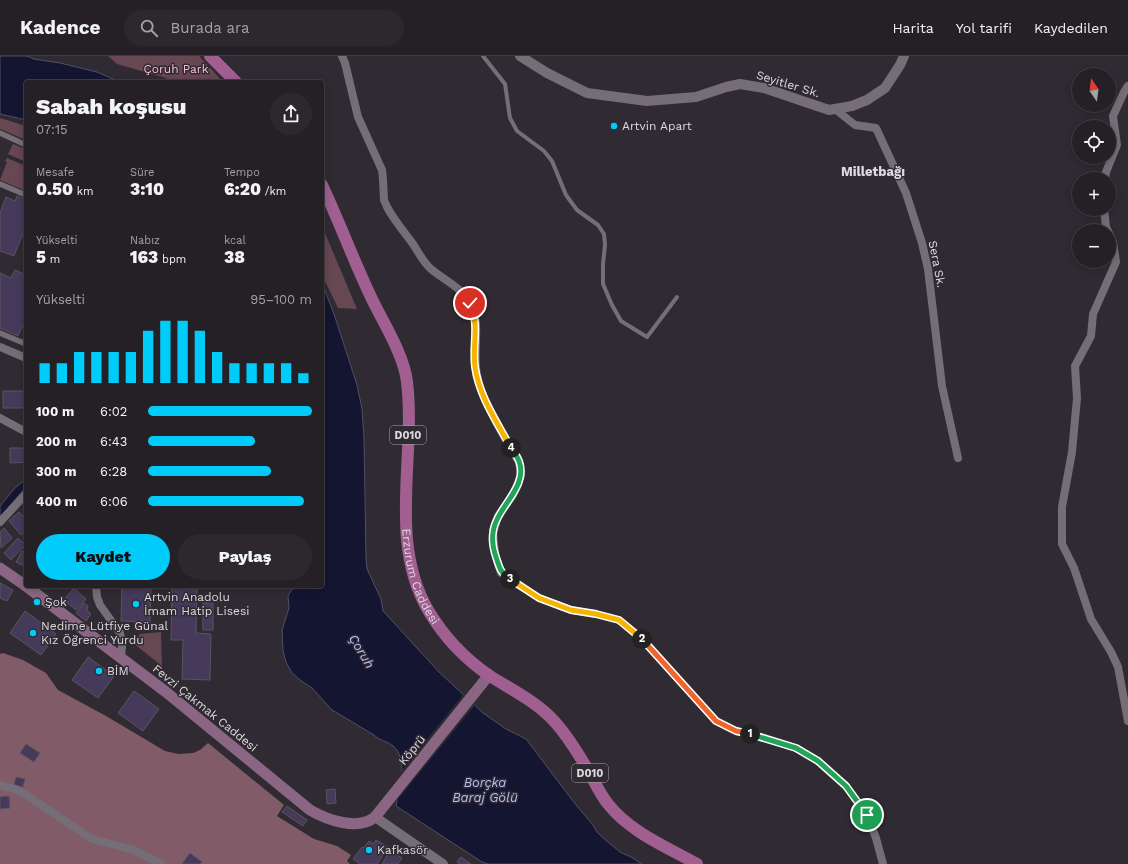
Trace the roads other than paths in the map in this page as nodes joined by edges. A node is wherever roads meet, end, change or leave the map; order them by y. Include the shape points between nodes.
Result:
1 (210, 56) edge
2 (342, 56) edge
3 (483, 56) edge
4 (520, 56) edge
5 (902, 60) edge
6 (234, 80) edge
7 (1128, 86) edge
8 (835, 109) junction
9 (0, 133) edge
10 (24, 144) edge
11 (1106, 172) edge
12 (0, 184) edge
13 (324, 190) edge
14 (24, 194) edge
15 (1113, 268) edge
16 (677, 297) dead end
17 (0, 333) edge
18 (24, 343) edge
19 (0, 347) edge
20 (24, 357) edge
21 (0, 418) edge
22 (24, 431) edge
23 (958, 458) dead end
24 (24, 496) edge
25 (0, 522) edge
26 (0, 568) edge
27 (24, 585) edge
28 (29, 588) edge
29 (96, 588) edge
30 (121, 658) junction
31 (489, 675) junction
32 (1128, 720) edge
33 (0, 785) edge
34 (375, 817) junction
35 (161, 864) edge
36 (443, 864) edge
37 (697, 864) edge
38 (883, 864) edge

1 - 6 main road
2 - 38 street via 358,117 382,170 384,200 387,207 425,262 459,289 473,310 476,324 475,358 483,396 521,468 513,495 498,516 492,533 501,573 539,598 571,610 619,620 643,640 716,721 736,731 796,748 818,761 846,786 867,815
3 - 16 lane via 505,84 510,118 517,131 544,151 552,161 566,195 577,210 598,225 604,234 603,284 621,321 647,337
4 - 8 street, Seyitler Sk. via 587,93 647,101 696,97 740,84 764,88 829,110
5 - 8 street, Seyitler Sk. via 885,88 867,100
7 - 11 street via 1113,116 1116,145
8 - 23 street, Sera Sk. via 855,125 876,128 906,193 928,269 942,386
9 - 10 street
12 - 14 street
13 - 31 main road, Erzurum Caddesi / D010 via 370,294 399,352 405,371 409,413 407,524 414,578 428,609 451,643
15 - 32 street via 1092,314 1091,336 1075,366 1077,398 1072,452 1062,507 1062,544 1074,568 1090,619 1118,667
17 - 18 street
19 - 20 street
21 - 22 street
24 - 25 street
26 - 27 main road, Fevzi Çakmak Caddesi
28 - 30 main road, Fevzi Çakmak Caddesi
29 - 30 street via 100,605 120,633
30 - 34 main road, Fevzi Çakmak Caddesi via 314,812 330,820 346,823
31 - 34 main road, Köprü
31 - 37 main road, Erzurum Caddesi / D010 via 547,714 563,731 609,805 625,821
33 - 35 street via 26,795 92,839 134,850
34 - 36 street

